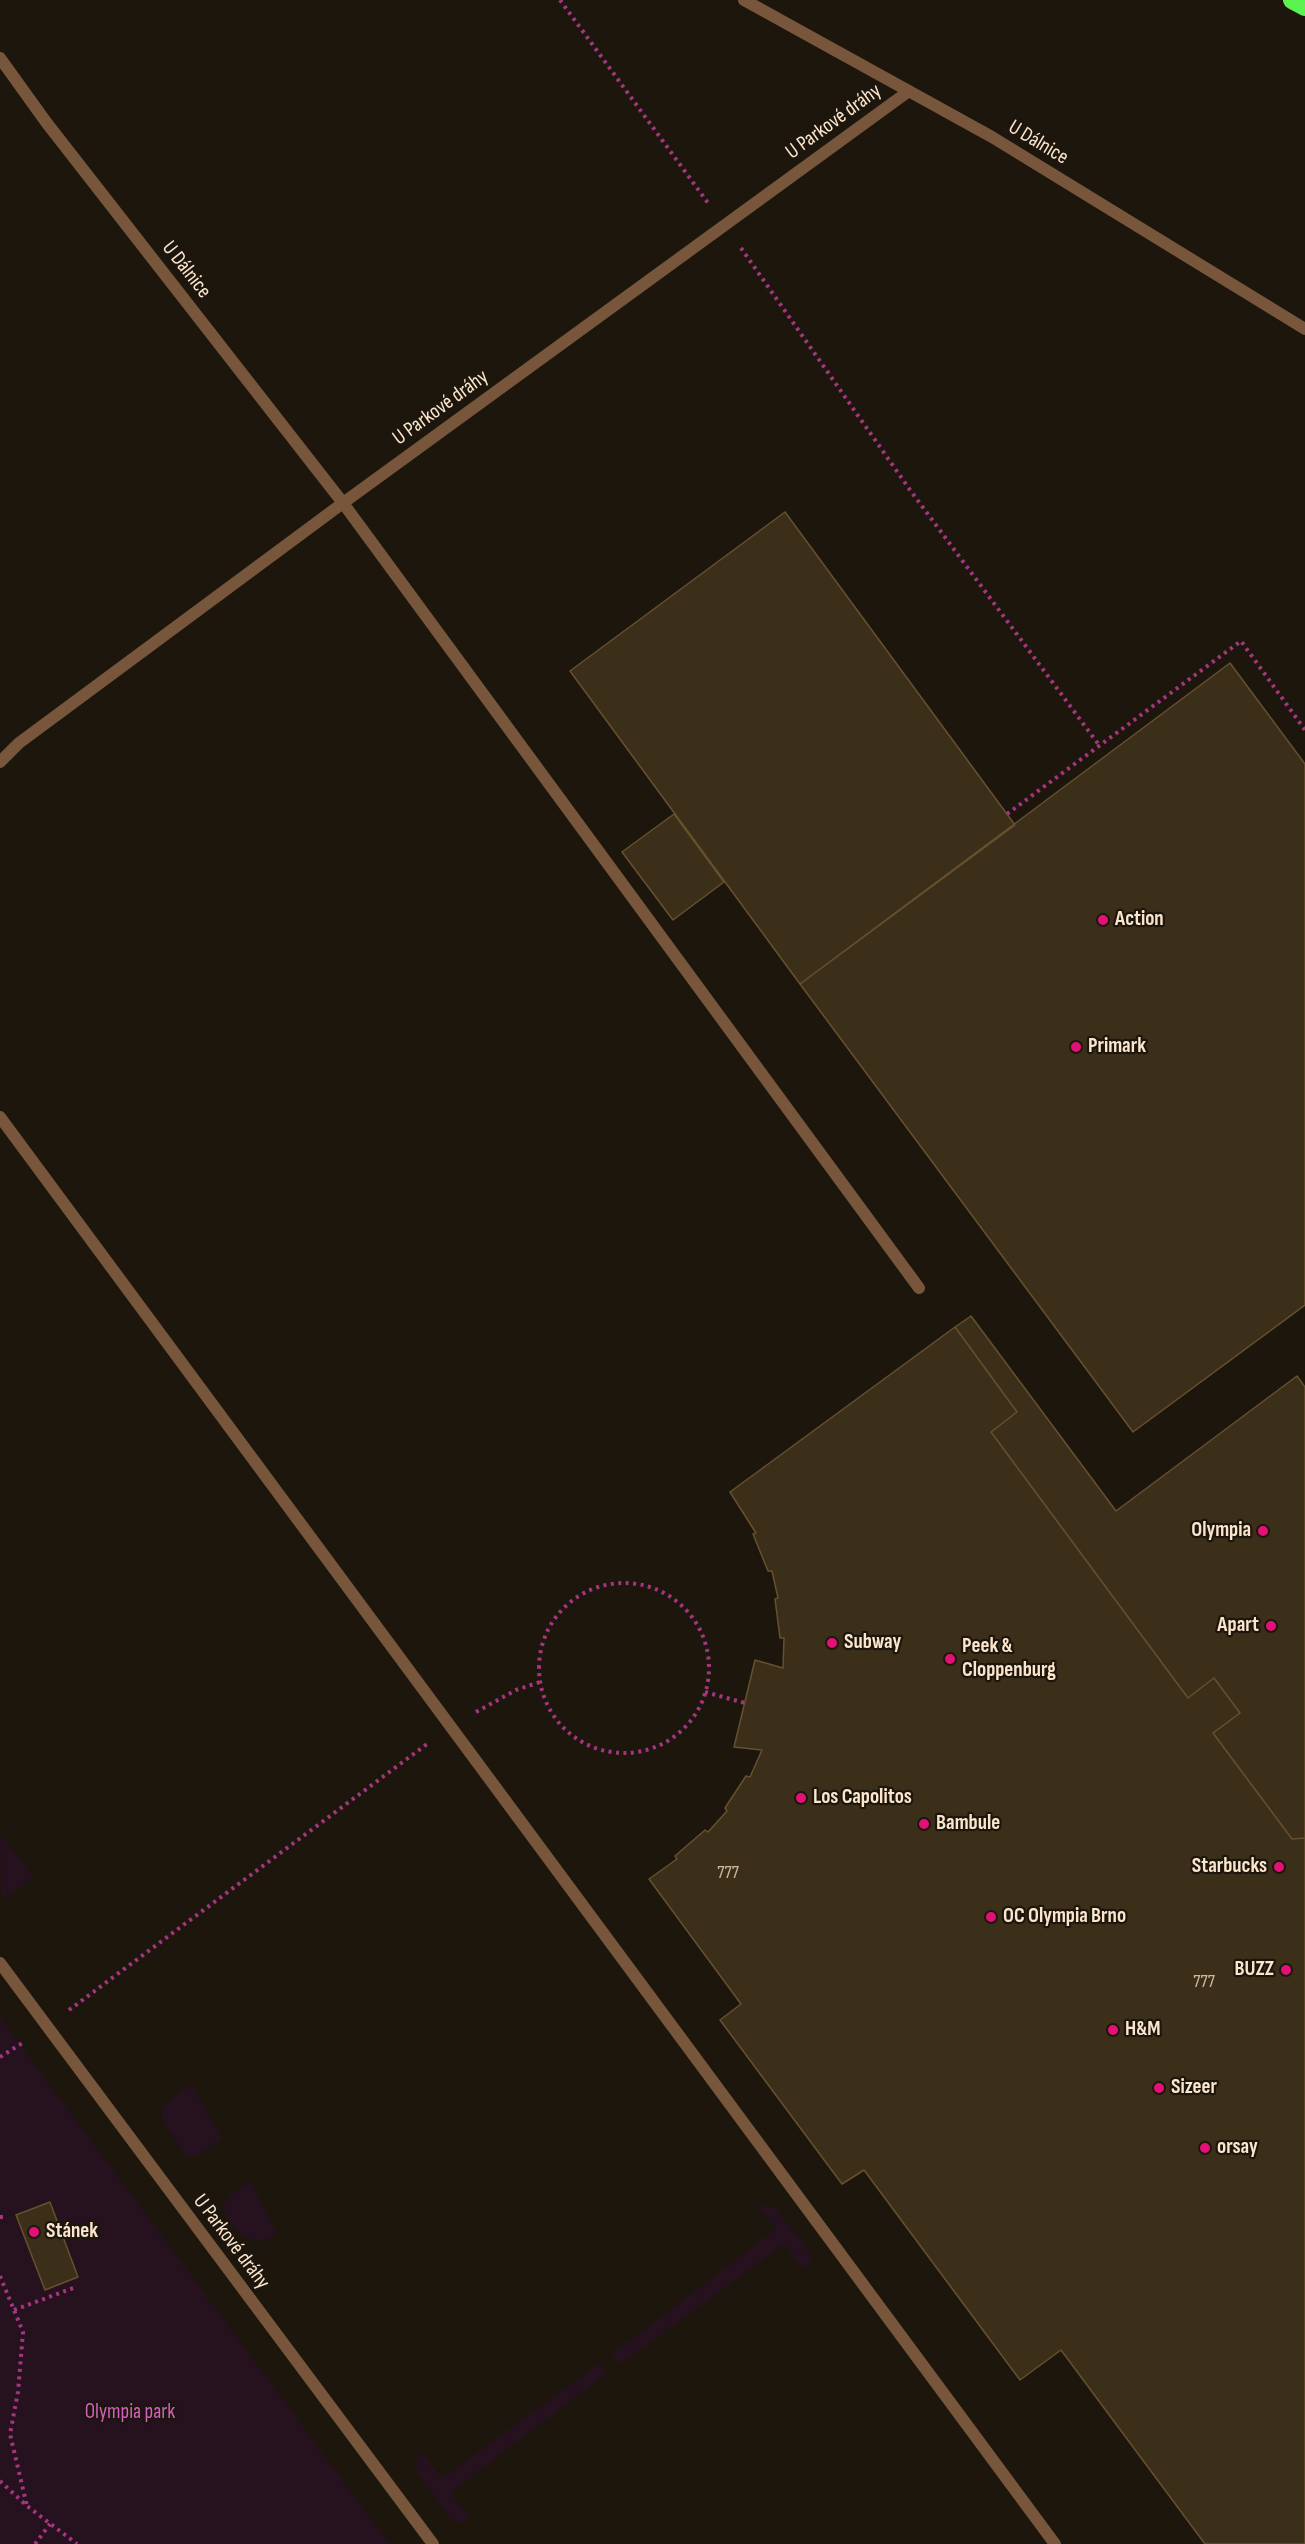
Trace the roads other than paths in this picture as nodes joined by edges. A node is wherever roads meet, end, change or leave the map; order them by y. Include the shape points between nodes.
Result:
1 (744, 0) edge
2 (1292, 0) edge
3 (1305, 7) edge
4 (0, 58) edge
5 (909, 92) junction
6 (1305, 329) edge
7 (343, 503) junction
8 (0, 762) edge
9 (0, 1117) edge
10 (919, 1287) dead end
11 (0, 1963) edge
12 (433, 2544) edge
13 (1055, 2544) edge

1 - 5 street, U Dálnice
2 - 3 highway
4 - 7 street, U Dálnice
5 - 6 street, U Dálnice via 992,137
5 - 7 street, U Parkové dráhy
7 - 8 street, U Parkové dráhy via 19,743
7 - 10 street, U Dálnice
9 - 13 street
11 - 12 street, U Parkové dráhy

